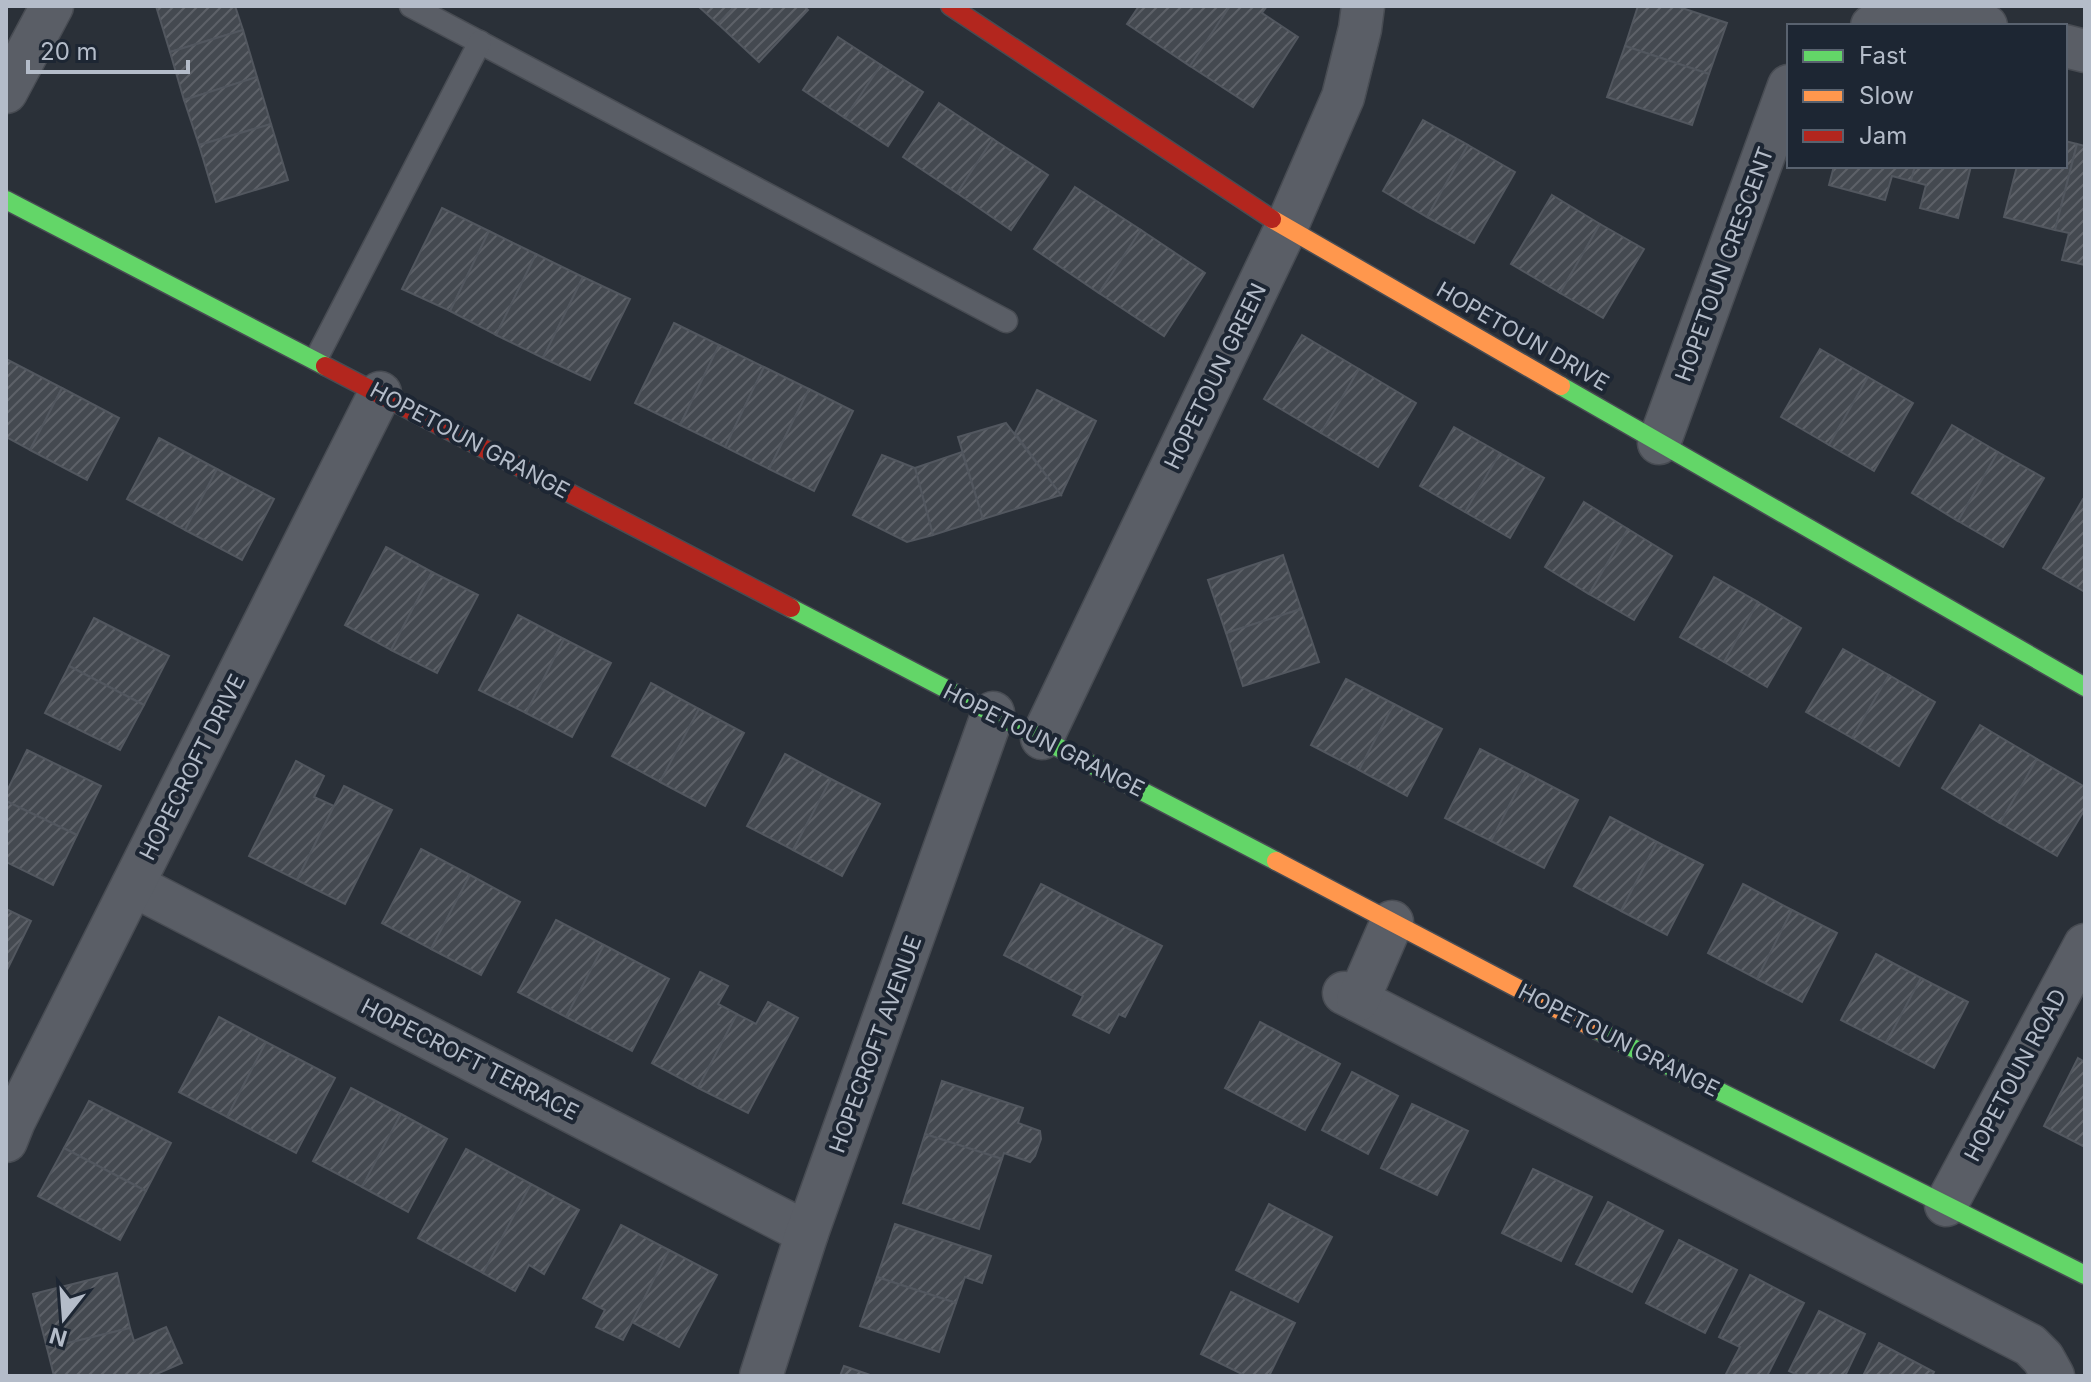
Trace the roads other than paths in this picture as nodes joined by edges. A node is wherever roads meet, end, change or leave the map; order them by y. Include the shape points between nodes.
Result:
1 (52, 6) edge
2 (411, 6) edge
3 (950, 6) edge
4 (1363, 6) edge
5 (1878, 24) edge
6 (1978, 24) edge
7 (480, 42) junction
8 (1787, 91) edge
9 (6, 92) edge
10 (6, 200) edge
11 (1286, 228) junction
12 (1006, 321) dead end
13 (316, 359) junction
14 (380, 393) junction
15 (1659, 443) junction
16 (2085, 687) edge
17 (993, 713) junction
18 (1042, 738) junction
19 (133, 885) junction
20 (1392, 922) junction
21 (2085, 945) edge
22 (6, 1141) edge
23 (1946, 1205) junction
24 (807, 1233) junction
25 (2085, 1275) edge
26 (761, 1376) edge
27 (2053, 1376) edge

1 - 9 street
2 - 7 lane
3 - 11 street, HOPETOUN DRIVE
4 - 11 street, HOPETOUN GREEN via 1343,97
5 - 6 street via 1940,15
7 - 12 lane
7 - 13 lane
8 - 15 street, HOPETOUN CRESCENT
10 - 13 street, HOPETOUN GRANGE
11 - 15 street, HOPETOUN DRIVE
11 - 18 street, HOPETOUN GREEN
13 - 14 street, HOPETOUN GRANGE
14 - 17 street, HOPETOUN GRANGE
14 - 19 street, HOPECROFT DRIVE
15 - 16 street, HOPETOUN DRIVE
17 - 18 street, HOPETOUN GRANGE
17 - 24 street, HOPECROFT AVENUE
18 - 20 street, HOPETOUN GRANGE
19 - 22 street, HOPECROFT DRIVE
19 - 24 street, HOPECROFT TERRACE
20 - 23 street, HOPETOUN GRANGE
20 - 27 street via 1351,997 2030,1345
21 - 23 street, HOPETOUN ROAD
23 - 25 street, HOPETOUN GRANGE
24 - 26 street, HOPECROFT AVENUE

